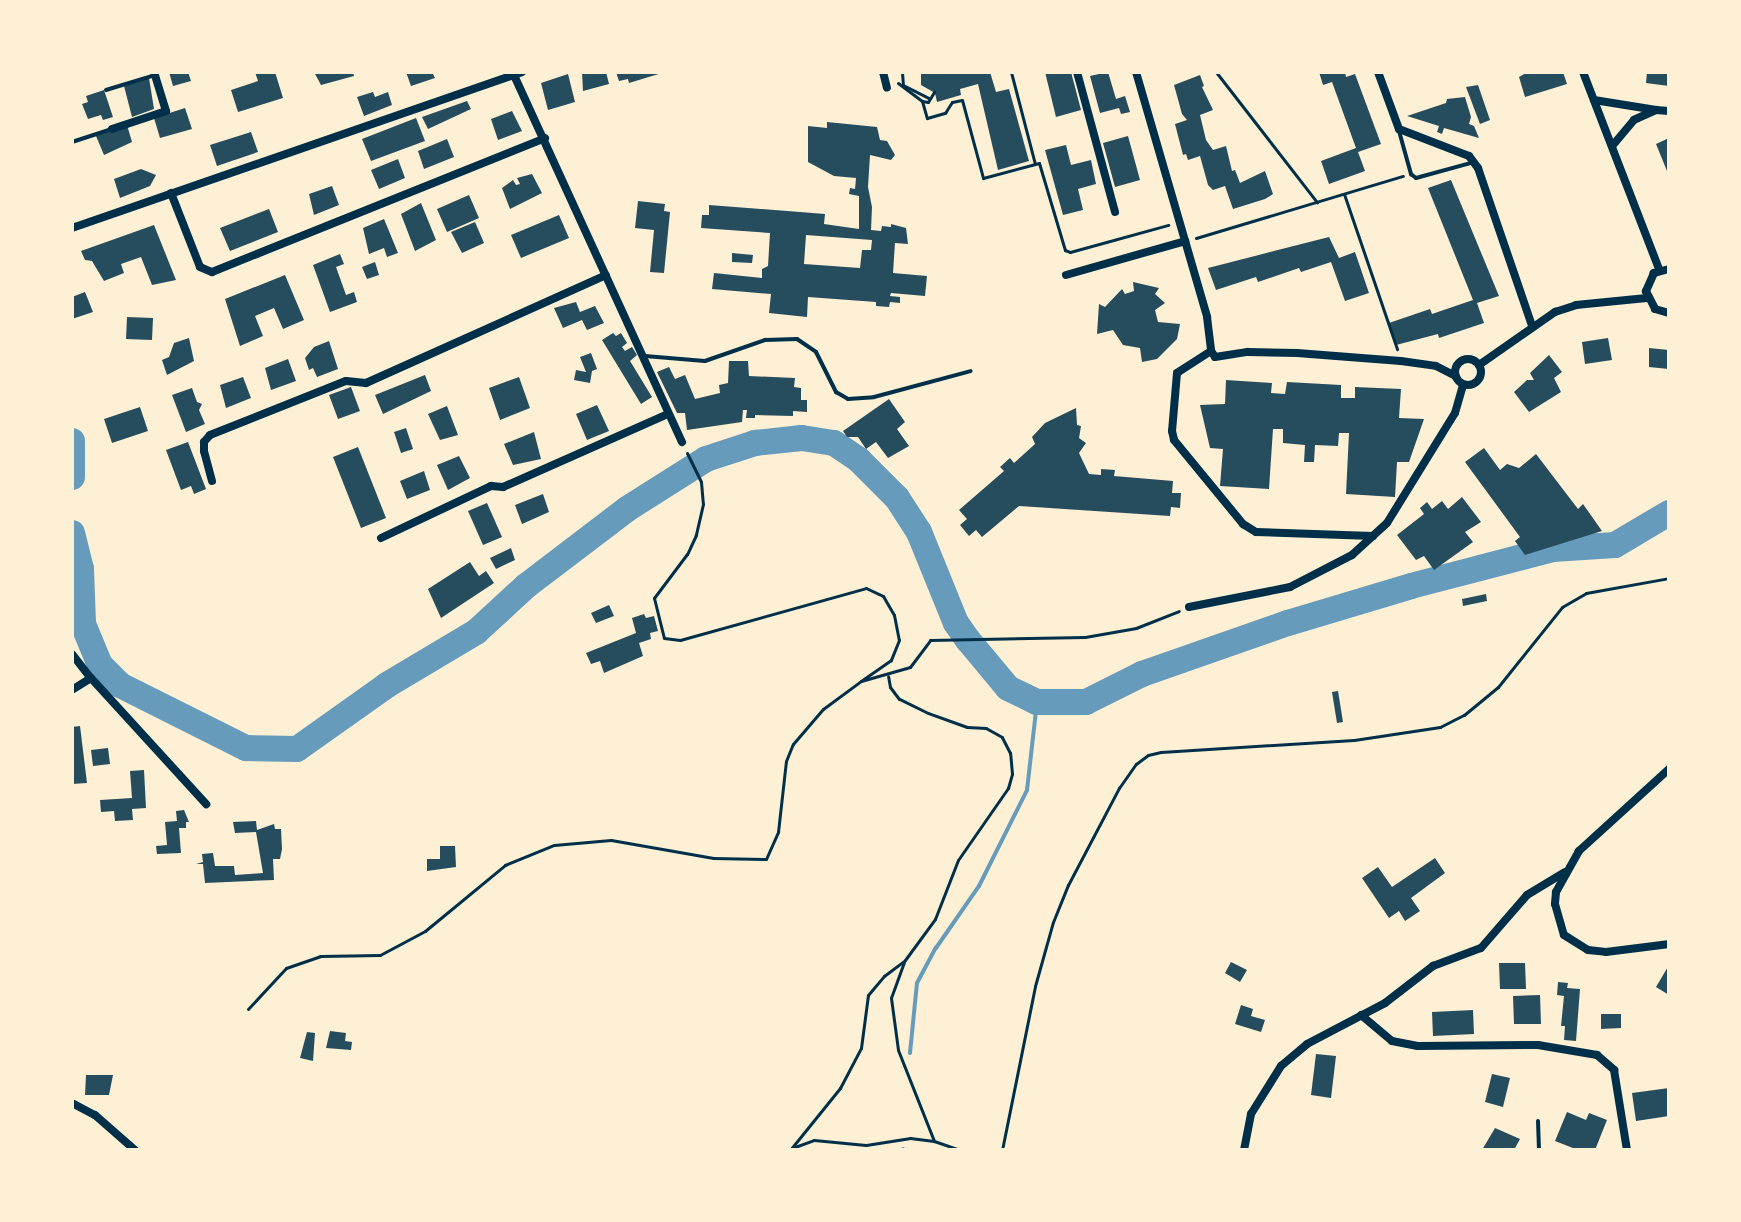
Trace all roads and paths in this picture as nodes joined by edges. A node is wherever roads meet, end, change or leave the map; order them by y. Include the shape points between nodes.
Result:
1 (902, 72) edge
2 (1011, 72) edge
3 (1077, 72) edge
4 (1136, 72) edge
5 (1216, 72) edge
6 (1378, 72) edge
7 (1583, 72) edge
8 (516, 73) edge
9 (154, 74) edge
10 (883, 74) edge
11 (903, 85) junction
12 (887, 88) dead end
13 (106, 90) dead end
14 (934, 92) dead end
15 (929, 98) junction
16 (1594, 100) junction
17 (922, 101) junction
18 (1656, 110) junction
19 (1669, 111) edge
20 (112, 129) joint
21 (1399, 129) junction
22 (545, 138) junction
23 (72, 142) edge
24 (1612, 146) junction
25 (1474, 162) junction
26 (1035, 164) junction
27 (1411, 174) junction
28 (171, 193) junction
29 (1344, 194) junction
30 (1317, 202) junction
31 (1115, 212) dead end
32 (1179, 222) junction
33 (72, 228) edge
34 (1185, 241) junction
35 (1664, 269) edge
36 (606, 275) junction
37 (1066, 275) dead end
38 (1647, 298) junction
39 (1669, 313) edge
40 (1532, 326) junction
41 (1211, 351) junction
42 (643, 356) junction
43 (1401, 361) junction
44 (1479, 365) junction
45 (971, 371) dead end
46 (1456, 376) junction
47 (1463, 385) junction
48 (668, 414) junction
49 (682, 442) joint
50 (212, 481) dead end
51 (1373, 536) junction
52 (381, 538) dead end
53 (1669, 578) edge
54 (1189, 607) joint
55 (72, 654) edge
56 (888, 676) junction
57 (91, 678) junction
58 (861, 681) junction
59 (72, 690) edge
60 (1669, 769) edge
61 (206, 804) dead end
62 (1565, 872) junction
63 (1669, 944) edge
64 (905, 960) junction
65 (248, 1009) dead end
66 (1361, 1015) junction
67 (72, 1103) edge
68 (1538, 1121) dead end
69 (934, 1141) junction
70 (790, 1149) edge
71 (135, 1150) edge
72 (960, 1150) edge
73 (1002, 1150) edge
74 (1244, 1150) edge
75 (1539, 1150) edge
76 (1627, 1150) edge

1 - 11 path
2 - 26 path
3 - 31 street
4 - 32 street
5 - 30 path
6 - 21 street
7 - 16 street
8 - 22 street
8 - 28 street
9 - 13 lane
9 - 20 street via 166,111
10 - 11 path
10 - 12 street
11 - 15 path
11 - 17 path
14 - 15 path
15 - 17 path
16 - 18 street
16 - 24 street
17 - 26 path via 927,118 962,100 983,178
18 - 19 street
18 - 24 street via 1634,120
20 - 23 lane
21 - 25 street
21 - 27 lane
22 - 28 street via 212,272 200,267
22 - 36 street
24 - 35 street
25 - 27 lane via 1416,178
25 - 40 street
26 - 32 path via 1039,163 1060,237 1070,252
27 - 29 path
28 - 33 street
29 - 30 path
29 - 43 path
30 - 34 path
32 - 34 street
34 - 37 street
34 - 41 street via 1211,332
35 - 38 street via 1647,285
36 - 42 street
36 - 50 street via 366,383 346,381 210,435 204,451
38 - 39 street via 1655,309
38 - 40 street via 1576,305
40 - 44 street
41 - 43 street via 1221,358 1248,352
41 - 51 street via 1177,373 1172,431 1236,516 1256,532
42 - 45 lane via 705,361 765,340 797,339 816,352 836,392 848,399
42 - 48 street
43 - 46 street via 1436,366
44 - 46 street via 1465,360 1458,364
44 - 47 street via 1478,381
46 - 47 street
47 - 51 street via 1455,413 1434,450
48 - 49 street
48 - 52 street via 503,487 491,486
49 - 58 path via 701,482 703,504 687,554 654,598 664,638 680,640 866,588 883,596 899,640 891,660
51 - 54 street via 1352,555 1290,587
53 - 73 path via 1586,593 1562,607 1498,687 1440,727 1354,740 1161,752 1136,764 1097,829 1053,922
54 - 56 path via 1136,628 1085,637 930,640 910,667
55 - 57 street
56 - 58 path
56 - 64 path via 899,699 1002,737 1012,774 1008,788 958,860 935,919
57 - 59 street
57 - 61 street
58 - 65 path via 823,709 793,744 786,761 778,832 766,859 713,858 611,840 554,845 505,865 425,931 380,955 320,956 286,968
60 - 62 street via 1579,851
62 - 63 street via 1555,904 1564,935 1575,945 1606,952
62 - 66 street via 1527,895 1481,948 1433,966
64 - 69 path via 891,998 898,1050
64 - 70 path via 868,995 861,1048 840,1088
66 - 74 street via 1307,1044 1281,1066 1251,1114
66 - 76 street via 1392,1041 1418,1046 1538,1045 1597,1055 1614,1070
67 - 71 street via 95,1115
68 - 75 lane
69 - 70 path via 910,1138 866,1145 814,1140
69 - 72 path

